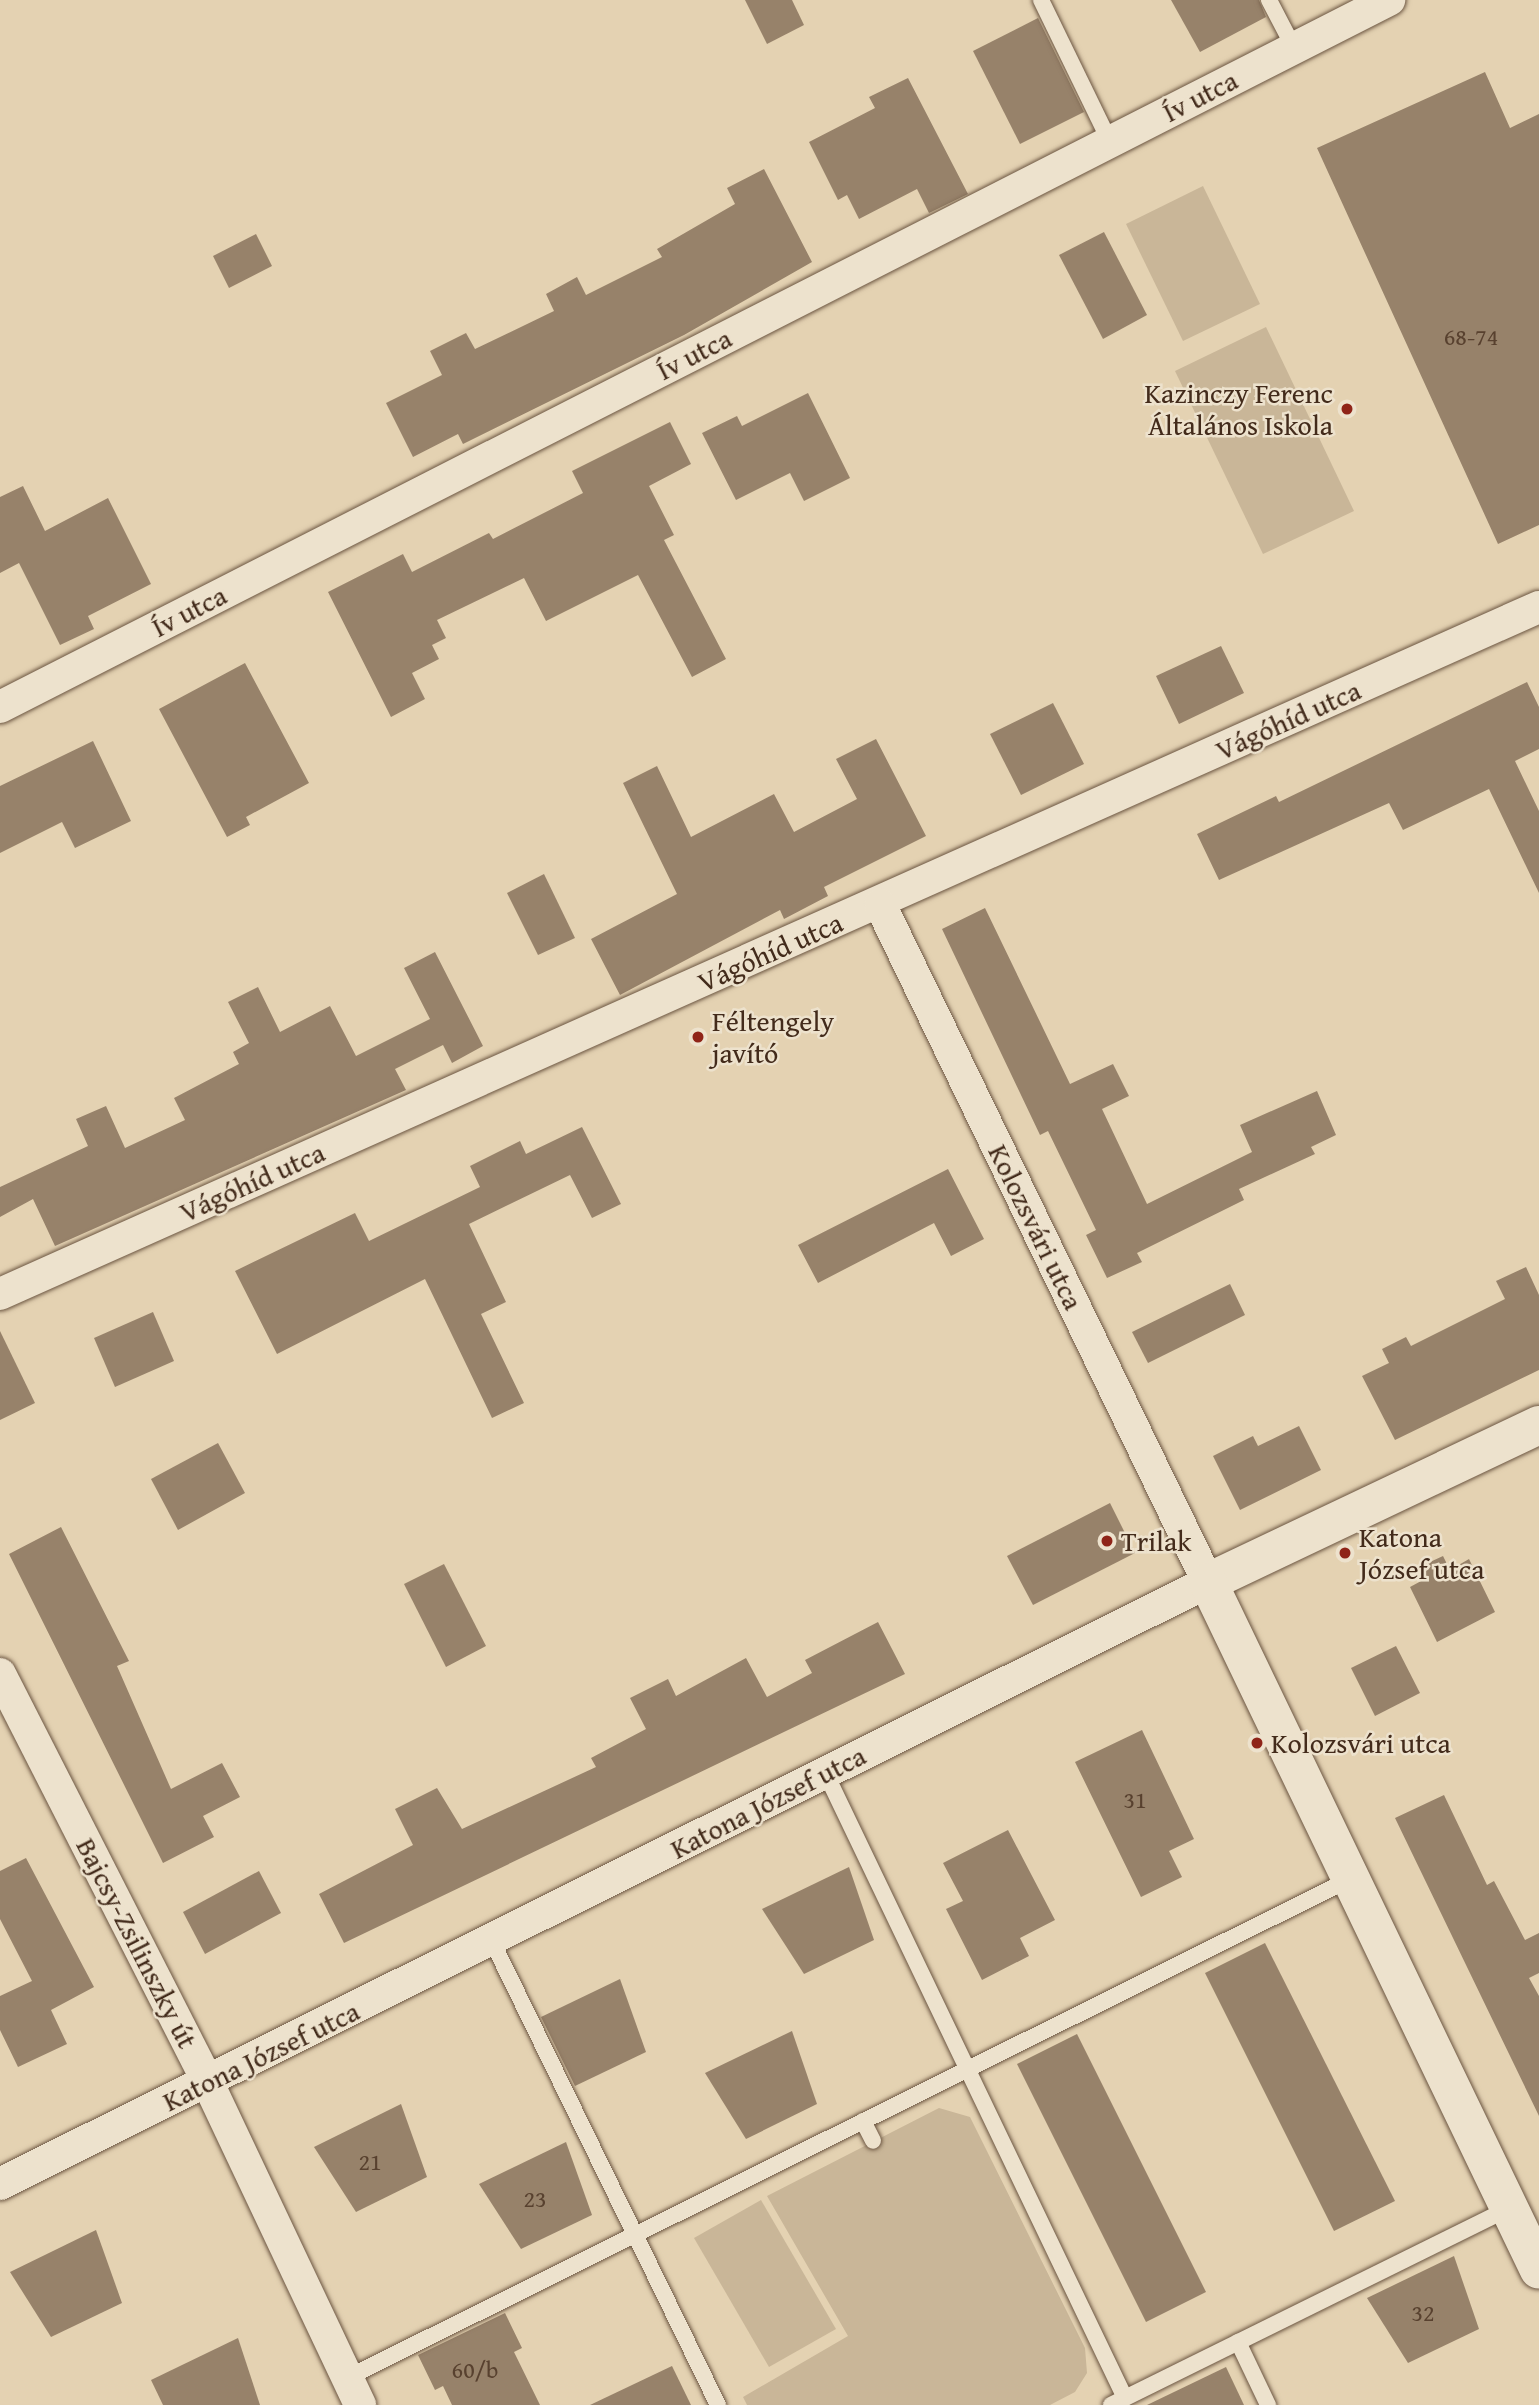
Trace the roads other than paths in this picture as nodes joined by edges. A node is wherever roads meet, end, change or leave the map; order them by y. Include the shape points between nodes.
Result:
1 (1041, 0) edge
2 (1269, 0) edge
3 (1389, 0) edge
4 (1294, 48) junction
5 (1110, 142) junction
6 (1539, 607) edge
7 (0, 707) edge
8 (880, 904) junction
9 (0, 1294) edge
10 (1539, 1425) edge
11 (1208, 1582) junction
12 (0, 1674) edge
13 (826, 1774) junction
14 (1350, 1879) junction
15 (492, 1941) junction
16 (968, 2070) junction
17 (208, 2083) junction
18 (863, 2121) junction
19 (873, 2141) dead end
20 (0, 2184) edge
21 (1509, 2208) junction
22 (635, 2235) junction
23 (1539, 2270) edge
24 (1238, 2342) junction
25 (354, 2391) edge
26 (1118, 2401) edge
27 (718, 2405) edge
28 (1268, 2405) edge

1 - 5 lane
2 - 4 lane
3 - 4 street, Ív utca
4 - 5 street, Ív utca
5 - 7 street, Ív utca
6 - 8 street, Vágóhíd utca
8 - 9 street, Vágóhíd utca
8 - 11 street, Kolozsvári utca
10 - 11 street, Katona József utca
11 - 13 street, Katona József utca
11 - 14 street, Kolozsvári utca
12 - 17 street, Bajcsy-Zsilinszky út
13 - 15 street, Katona József utca
13 - 16 lane
14 - 16 lane
14 - 21 street, Kolozsvári utca
15 - 17 street, Katona József utca
15 - 22 lane
16 - 18 lane
16 - 26 lane
17 - 20 street, Katona József utca
17 - 25 street, Bajcsy-Zsilinszky út
18 - 19 lane
18 - 22 lane
21 - 23 street, Kolozsvári utca
21 - 24 lane
22 - 25 lane
22 - 27 lane
24 - 26 lane
24 - 28 lane

